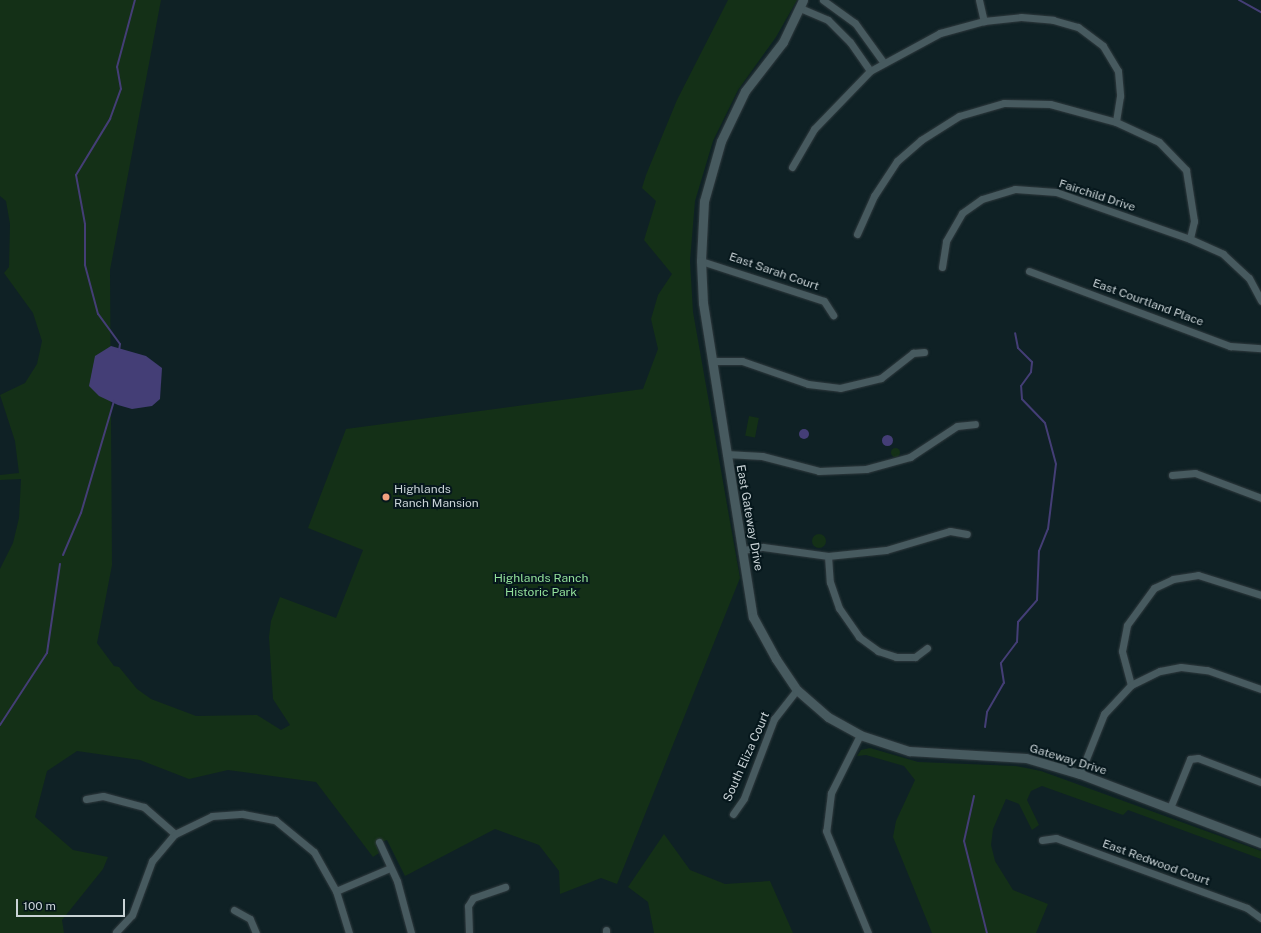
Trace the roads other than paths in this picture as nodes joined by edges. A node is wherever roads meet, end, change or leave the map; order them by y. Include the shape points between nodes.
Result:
1 (823, 0) edge
2 (979, 0) edge
3 (802, 4) edge
4 (984, 21) junction
5 (884, 63) junction
6 (870, 71) junction
7 (1116, 122) junction
8 (792, 167) dead end
9 (857, 234) dead end
10 (1190, 239) junction
11 (701, 261) junction
12 (942, 267) dead end
13 (1029, 271) dead end
14 (1261, 301) edge
15 (833, 315) dead end
16 (1261, 348) edge
17 (924, 352) dead end
18 (714, 361) junction
19 (975, 424) dead end
20 (726, 454) junction
21 (1172, 475) dead end
22 (1261, 498) edge
23 (967, 534) dead end
24 (743, 550) junction
25 (828, 556) junction
26 (1261, 595) edge
27 (927, 648) dead end
28 (1131, 685) junction
29 (1261, 689) edge
30 (797, 690) junction
31 (860, 735) junction
32 (1080, 774) junction
33 (1261, 782) edge
34 (86, 799) dead end
35 (1170, 808) junction
36 (733, 814) dead end
37 (175, 834) junction
38 (1042, 840) dead end
39 (379, 842) dead end
40 (1261, 842) edge
41 (390, 868) junction
42 (505, 887) dead end
43 (336, 891) junction
44 (234, 910) dead end
45 (1261, 918) edge
46 (116, 932) dead end
47 (256, 933) edge
48 (349, 933) edge
49 (411, 933) edge
50 (469, 933) edge
51 (868, 933) edge

1 - 5 street via 856,23
2 - 4 street
3 - 6 street via 828,20 850,42
3 - 11 street via 783,42 745,91 721,141 704,201
4 - 5 street via 940,33
4 - 7 street via 1029,18 1078,27 1103,46 1118,71 1120,96
5 - 6 street
6 - 8 street via 814,129
7 - 9 street via 1050,104 1004,103 959,116 921,140 897,161 874,196
7 - 10 street via 1159,142 1186,170 1194,221
10 - 12 street, Fairchild Drive via 1056,192 1015,188 982,199 962,213 946,241
10 - 14 street, Fairchild Drive via 1223,254 1249,278
11 - 15 street, East Sarah Court via 824,301
11 - 18 street, East Gateway Drive via 703,303
13 - 16 street, East Courtland Place via 1230,346
17 - 18 street via 913,353 881,378 840,388 808,384 742,361
18 - 20 street, East Gateway Drive
19 - 20 street via 957,426 910,457 866,469 819,471 762,456
20 - 24 street, East Gateway Drive
21 - 22 street via 1195,473
23 - 25 street via 950,531 886,550
24 - 25 street via 763,547
24 - 30 street, East Gateway Drive via 753,617
25 - 27 street via 839,608 859,637 878,651 896,657 915,657
26 - 28 street via 1198,575 1174,579 1154,588 1127,625 1122,651
28 - 29 street via 1160,670 1181,667 1207,670
28 - 32 street via 1104,714
30 - 31 street, East Gateway Drive via 828,717
30 - 36 street, South Eliza Court via 774,719 744,798
31 - 32 street, Gateway Drive via 909,751 1026,758
31 - 51 street via 831,793 826,831
32 - 35 street, Gateway Drive
33 - 35 street via 1198,758 1190,759
34 - 37 street via 103,796 144,807
35 - 40 street, Gateway Drive
37 - 43 street via 212,816 243,814 275,820 314,852
37 - 46 street via 152,861 132,915
38 - 45 street, East Redwood Court via 1056,838 1247,908
39 - 41 street
41 - 43 street
41 - 49 street via 403,899
42 - 50 street via 473,898 468,906
43 - 48 street
44 - 47 street via 250,919

